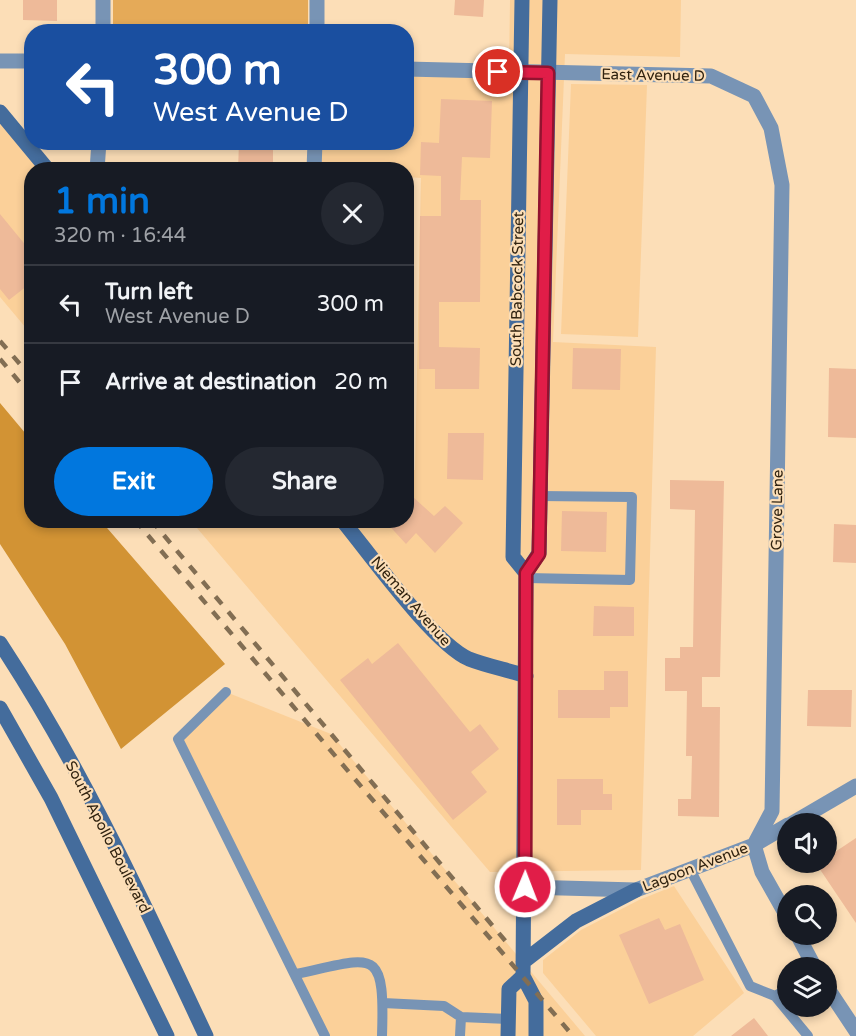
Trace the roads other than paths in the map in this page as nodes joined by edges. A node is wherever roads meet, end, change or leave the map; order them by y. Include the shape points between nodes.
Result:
1 (103, 0) edge
2 (317, 0) edge
3 (522, 0) edge
4 (550, 0) edge
5 (103, 24) edge
6 (317, 24) edge
7 (0, 61) edge
8 (24, 61) edge
9 (414, 69) edge
10 (520, 72) junction
11 (548, 73) junction
12 (754, 96) joint
13 (0, 112) edge
14 (24, 141) edge
15 (31, 150) edge
16 (41, 162) edge
17 (540, 496) junction
18 (349, 528) edge
19 (526, 576) junction
20 (0, 643) edge
21 (526, 676) junction
22 (226, 692) dead end
23 (0, 708) edge
24 (856, 786) edge
25 (808, 813) edge
26 (777, 831) edge
27 (754, 844) junction
28 (690, 869) junction
29 (525, 887) junction
30 (636, 890) junction
31 (777, 899) edge
32 (523, 969) junction
33 (296, 974) junction
34 (775, 996) joint
35 (837, 1002) edge
36 (383, 1003) junction
37 (460, 1017) junction
38 (508, 1019) junction
39 (856, 1031) edge
40 (167, 1036) edge
41 (206, 1036) edge
42 (325, 1036) edge
43 (382, 1036) edge
44 (460, 1036) edge
45 (508, 1036) edge
46 (536, 1036) edge
47 (807, 1036) edge

1 - 5 street
2 - 6 street
3 - 10 main road, South Babcock Street
4 - 11 main road, South Babcock Street
7 - 8 street
9 - 10 street, East Avenue D
10 - 11 street, East Avenue D
10 - 19 main road, South Babcock Street via 513,557
11 - 12 street, East Avenue D via 711,76
11 - 17 main road, South Babcock Street
12 - 27 street, Grove Lane via 771,128 782,185 772,811
13 - 14 main road
15 - 16 main road
17 - 19 main road, South Babcock Street via 539,554
17 - 19 lane via 632,497 630,580
18 - 21 main road, Nieman Avenue via 450,646 468,658
19 - 21 main road, South Babcock Street
20 - 41 main road, South Apollo Boulevard via 89,795
21 - 29 main road, South Babcock Street
22 - 33 lane via 178,739
23 - 40 main road via 51,798
24 - 25 street, Lagoon Avenue
26 - 27 street, Lagoon Avenue
27 - 28 street, Lagoon Avenue
27 - 31 street via 762,872
28 - 30 street, Lagoon Avenue
28 - 34 lane via 750,986
29 - 30 street, Lagoon Avenue
29 - 32 main road, South Babcock Street
30 - 32 main road via 576,921
32 - 38 main road, South Babcock Street via 509,989
32 - 46 main road, South Babcock Street via 536,1001
33 - 36 lane via 366,962 375,966 381,978
33 - 42 lane
34 - 47 lane
35 - 39 street
36 - 37 lane via 444,1006
36 - 43 lane
37 - 38 lane
37 - 44 lane
38 - 45 main road, South Babcock Street

